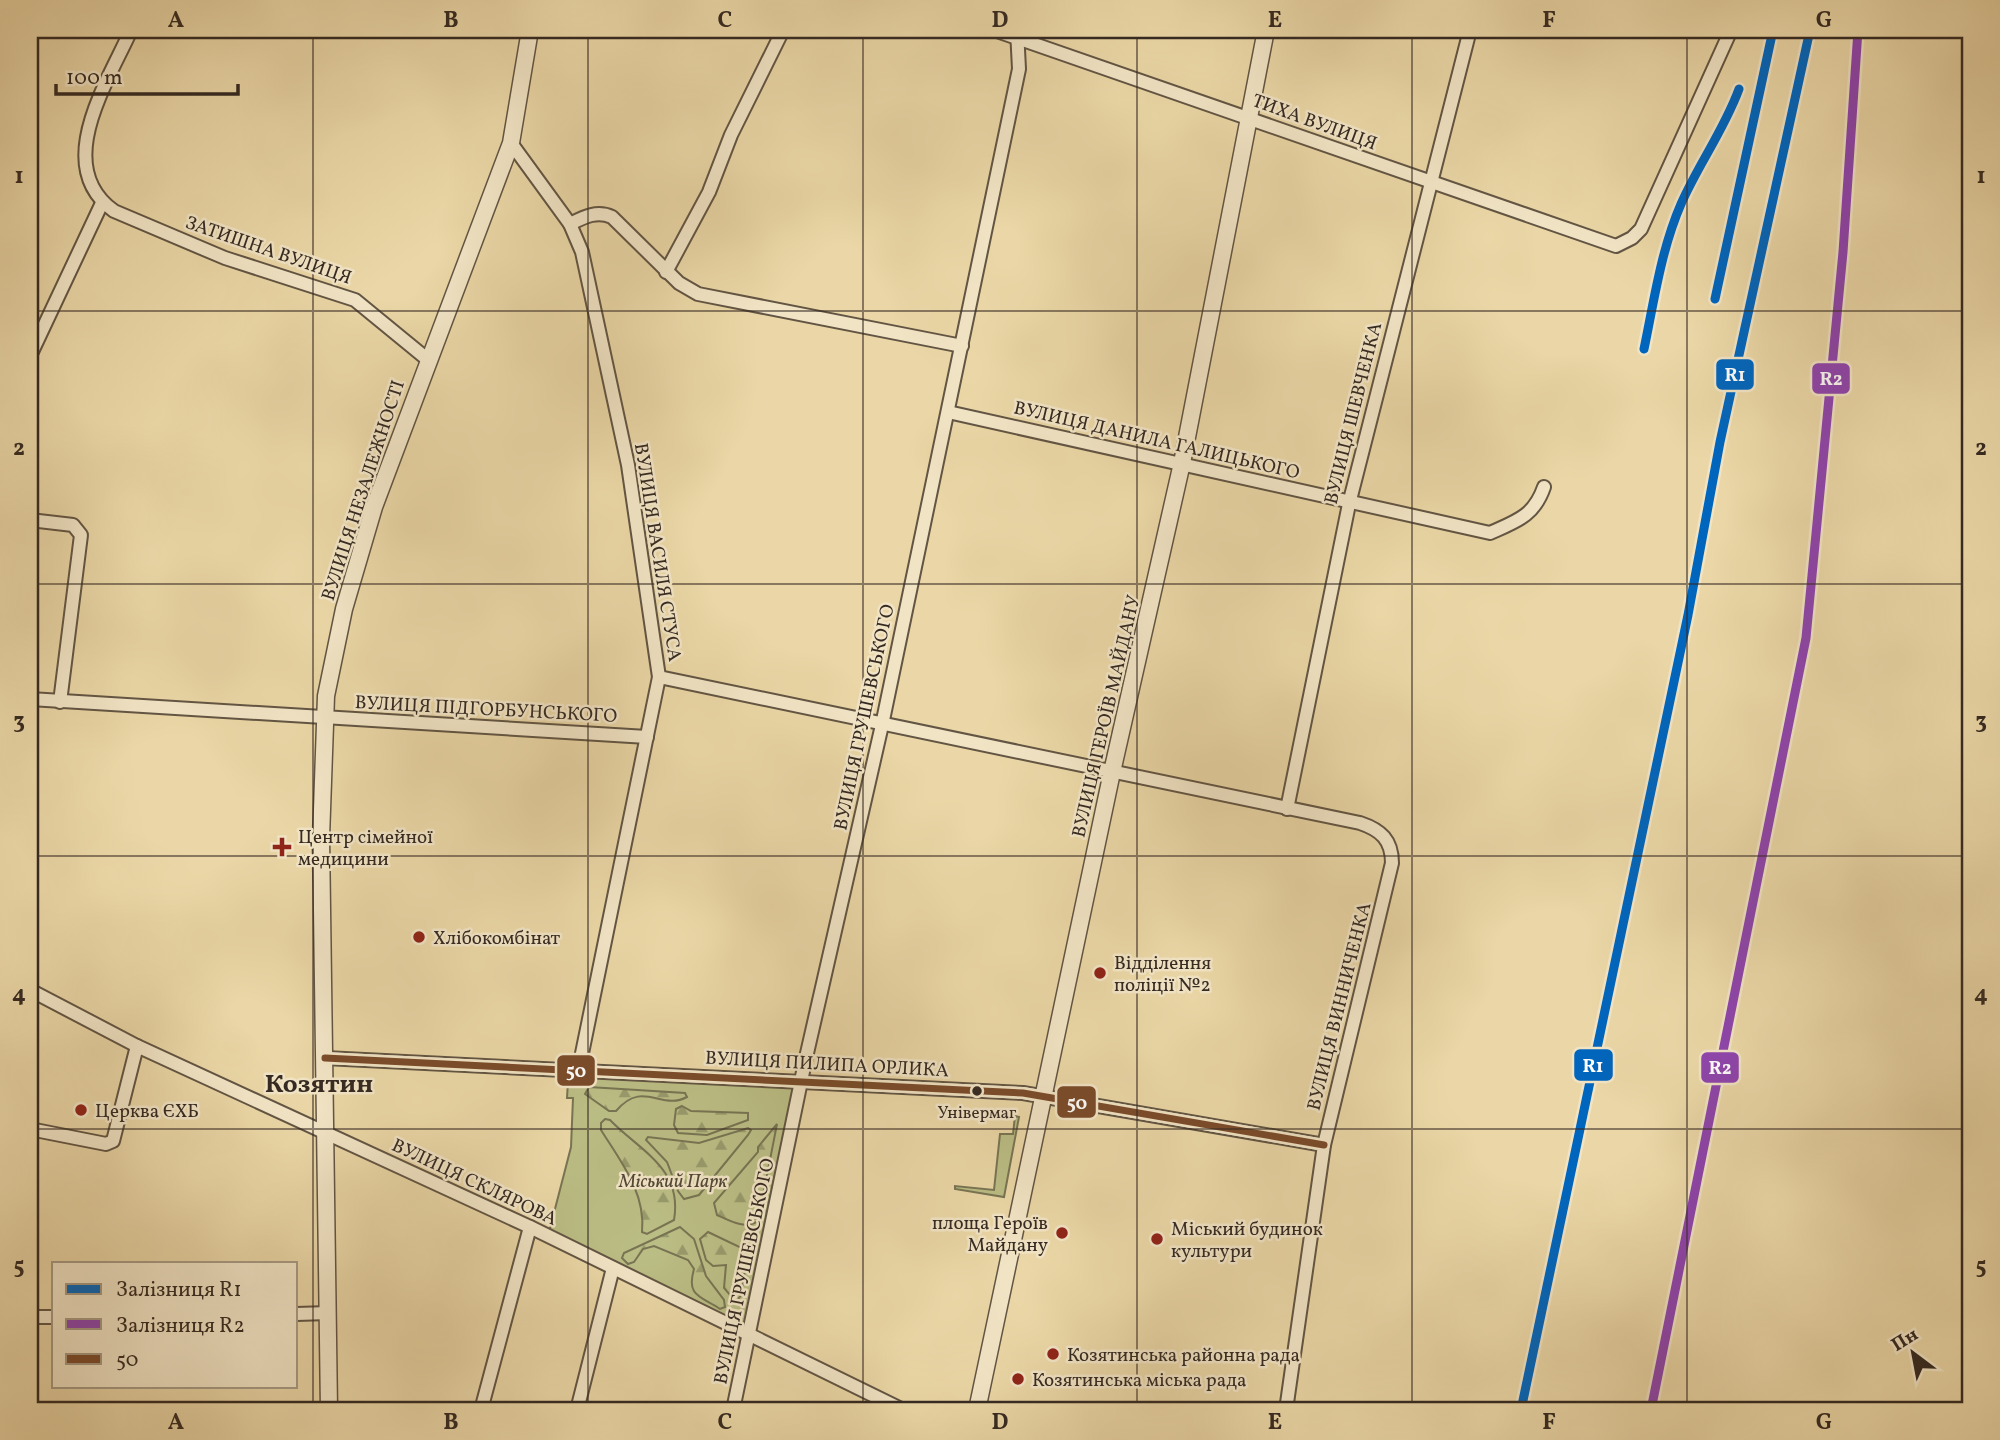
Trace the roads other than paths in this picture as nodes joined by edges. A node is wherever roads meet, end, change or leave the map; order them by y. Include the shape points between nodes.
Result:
1 (131, 30) edge
2 (530, 30) edge
3 (783, 30) edge
4 (994, 30) edge
5 (1266, 30) edge
6 (1470, 30) edge
7 (1731, 30) edge
8 (1017, 34) edge
9 (1248, 118) junction
10 (511, 143) junction
11 (1430, 182) junction
12 (102, 203) junction
13 (570, 224) junction
14 (666, 272) junction
15 (962, 346) junction
16 (30, 356) edge
17 (428, 359) junction
18 (948, 412) junction
19 (1182, 463) junction
20 (1544, 487) dead end
21 (1349, 504) junction
22 (30, 520) edge
23 (659, 677) junction
24 (30, 699) edge
25 (60, 702) junction
26 (323, 718) junction
27 (882, 726) junction
28 (647, 737) junction
29 (1112, 772) junction
30 (1287, 808) junction
31 (30, 990) edge
32 (136, 1046) junction
33 (325, 1058) junction
34 (579, 1068) junction
35 (801, 1081) junction
36 (1044, 1095) junction
37 (30, 1129) edge
38 (326, 1135) junction
39 (1324, 1145) junction
40 (530, 1227) junction
41 (613, 1268) junction
42 (298, 1314) edge
43 (329, 1314) junction
44 (30, 1317) edge
45 (52, 1317) edge
46 (749, 1337) junction
47 (329, 1410) edge
48 (481, 1410) edge
49 (577, 1410) edge
50 (733, 1410) edge
51 (903, 1410) edge
52 (977, 1410) edge
53 (1286, 1410) edge

1 - 12 street via 85,140 88,174
2 - 10 street, ВУЛИЦЯ НЕЗАЛЕЖНОСТІ
3 - 14 street via 731,135 709,192
4 - 8 street, ТИХА ВУЛИЦЯ
5 - 9 street, ВУЛИЦЯ ГЕРОЇВ МАЙДАНУ
6 - 11 street, ВУЛИЦЯ ШЕВЧЕНКА
7 - 11 street, ТИХА ВУЛИЦЯ via 1641,229 1623,244 1605,245
8 - 9 street, ТИХА ВУЛИЦЯ
8 - 15 street, ВУЛИЦЯ ГРУШЕВСЬКОГО via 1019,69
9 - 11 street, ТИХА ВУЛИЦЯ
9 - 19 street, ВУЛИЦЯ ГЕРОЇВ МАЙДАНУ
10 - 13 street, ВУЛИЦЯ ВАСИЛЯ СТУСА
10 - 17 street, ВУЛИЦЯ НЕЗАЛЕЖНОСТІ
11 - 21 street, ВУЛИЦЯ ШЕВЧЕНКА
12 - 16 street
12 - 17 street, ЗАТИШНА ВУЛИЦЯ via 225,258 355,300
13 - 14 street via 604,213
13 - 23 street, ВУЛИЦЯ ВАСИЛЯ СТУСА via 589,281 628,465
14 - 15 street via 698,294
15 - 18 street, ВУЛИЦЯ ГРУШЕВСЬКОГО
17 - 26 street, ВУЛИЦЯ НЕЗАЛЕЖНОСТІ via 357,564
18 - 19 street, ВУЛИЦЯ ДАНИЛА ГАЛИЦЬКОГО
18 - 27 street, ВУЛИЦЯ ГРУШЕВСЬКОГО
19 - 21 street, ВУЛИЦЯ ДАНИЛА ГАЛИЦЬКОГО
19 - 29 street, ВУЛИЦЯ ГЕРОЇВ МАЙДАНУ
20 - 21 street, ВУЛИЦЯ ДАНИЛА ГАЛИЦЬКОГО via 1537,507 1490,533
21 - 30 street, ВУЛИЦЯ ШЕВЧЕНКА
22 - 25 street via 73,525 81,535
23 - 27 street
23 - 28 street, ВУЛИЦЯ ВАСИЛЯ СТУСА
24 - 25 street, ВУЛИЦЯ ПІДГОРБУНСЬКОГО
25 - 26 street, ВУЛИЦЯ ПІДГОРБУНСЬКОГО
26 - 28 street, ВУЛИЦЯ ПІДГОРБУНСЬКОГО
26 - 33 street, ВУЛИЦЯ НЕЗАЛЕЖНОСТІ
27 - 29 street
27 - 35 street, ВУЛИЦЯ ГРУШЕВСЬКОГО
28 - 34 street, ВУЛИЦЯ ВАСИЛЯ СТУСА
29 - 30 street
29 - 36 street, ВУЛИЦЯ ГЕРОЇВ МАЙДАНУ
30 - 39 street, ВУЛИЦЯ ВИННИЧЕНКА via 1371,827 1389,841 1392,863
31 - 32 street, ВУЛИЦЯ СКЛЯРОВА
32 - 37 street via 113,1141 106,1144
32 - 38 street, ВУЛИЦЯ СКЛЯРОВА
33 - 34 street, ВУЛИЦЯ ПИЛИПА ОРЛИКА
33 - 38 street, ВУЛИЦЯ НЕЗАЛЕЖНОСТІ
34 - 35 street, ВУЛИЦЯ ПИЛИПА ОРЛИКА
35 - 36 street, ВУЛИЦЯ ПИЛИПА ОРЛИКА
35 - 46 street, ВУЛИЦЯ ГРУШЕВСЬКОГО
36 - 39 street, ВУЛИЦЯ ПИЛИПА ОРЛИКА
36 - 52 street, ВУЛИЦЯ ГЕРОЇВ МАЙДАНУ
38 - 40 street, ВУЛИЦЯ СКЛЯРОВА
38 - 43 street, ВУЛИЦЯ НЕЗАЛЕЖНОСТІ
39 - 53 street, ВУЛИЦЯ ВИННИЧЕНКА
40 - 41 street, ВУЛИЦЯ СКЛЯРОВА
40 - 48 street
41 - 46 street, ВУЛИЦЯ СКЛЯРОВА
41 - 49 street
42 - 43 street
43 - 47 street, ВУЛИЦЯ НЕЗАЛЕЖНОСТІ
44 - 45 street
46 - 50 street, ВУЛИЦЯ ГРУШЕВСЬКОГО
46 - 51 street, ВУЛИЦЯ СКЛЯРОВА

